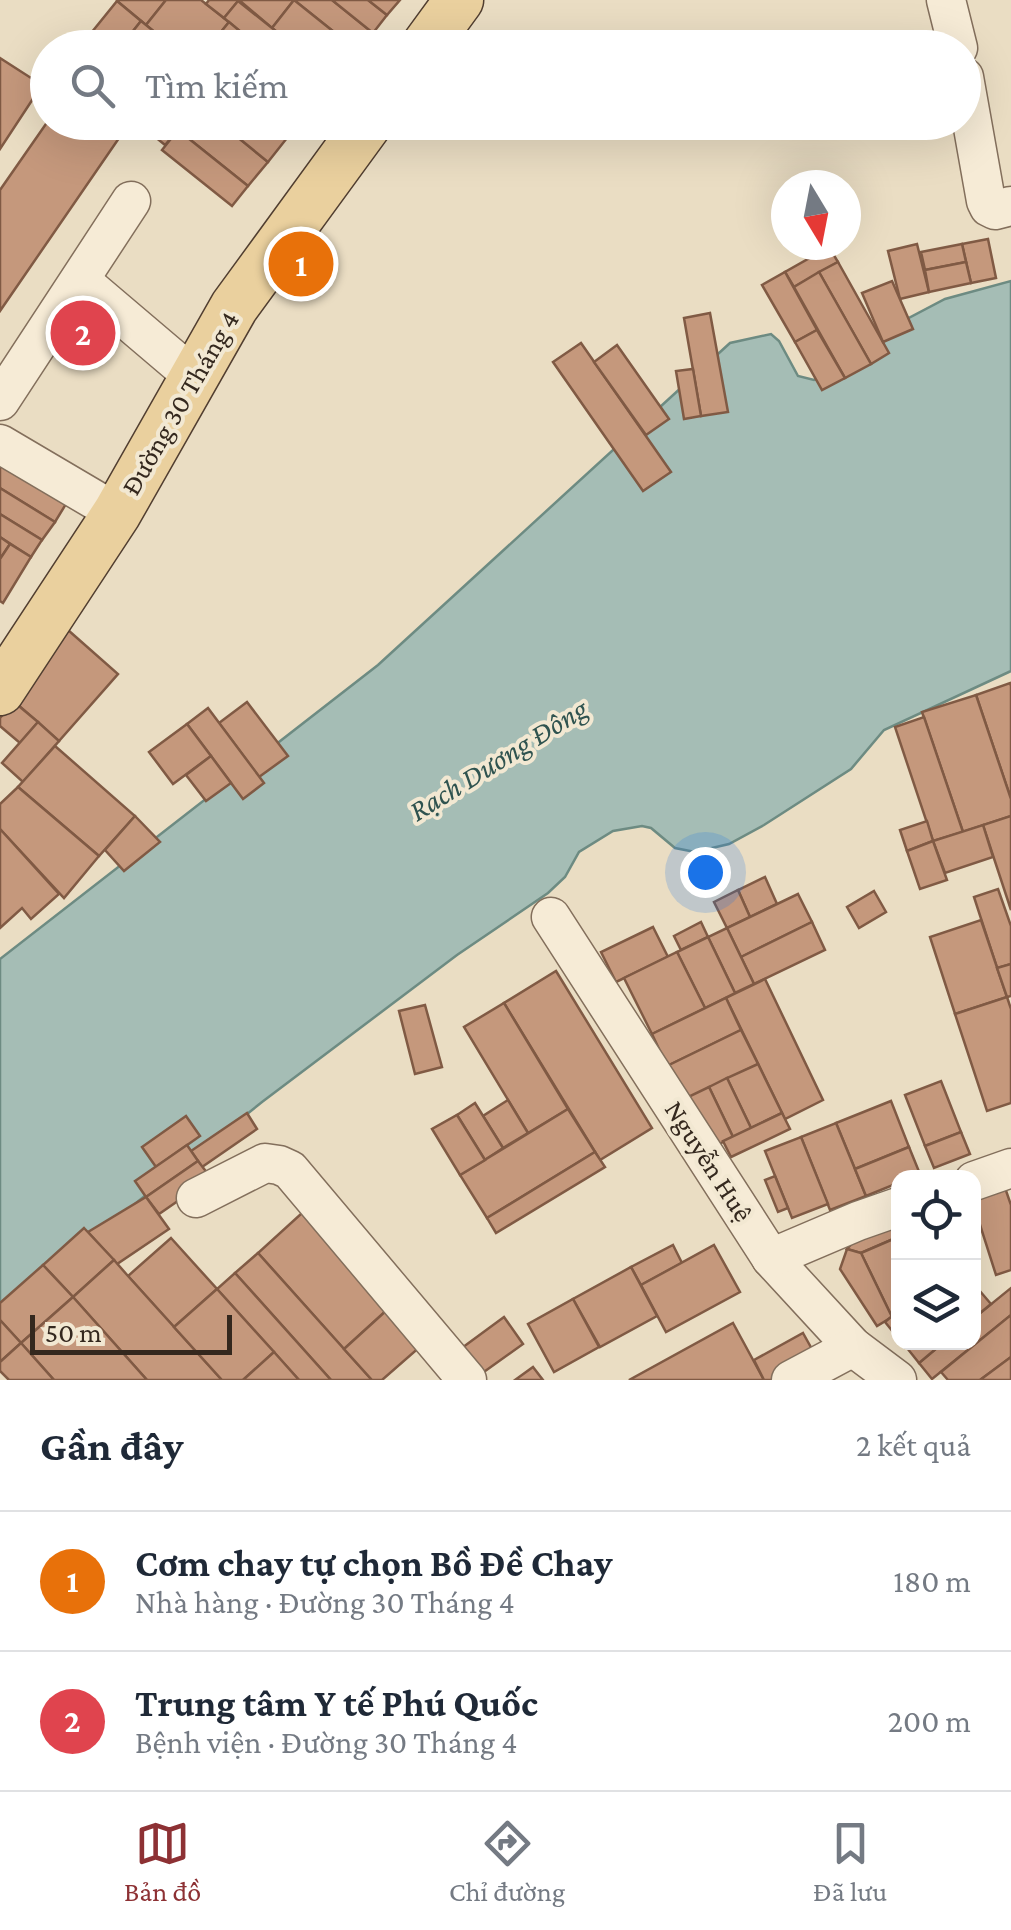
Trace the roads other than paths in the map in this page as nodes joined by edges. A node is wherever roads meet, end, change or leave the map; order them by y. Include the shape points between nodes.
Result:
1 (459, 0) edge
2 (946, 0) edge
3 (437, 30) edge
4 (954, 30) edge
5 (356, 140) edge
6 (975, 140) edge
7 (131, 201) dead end
8 (1011, 206) edge
9 (80, 280) junction
10 (193, 376) junction
11 (0, 401) edge
12 (0, 444) edge
13 (117, 512) junction
14 (0, 691) edge
15 (551, 917) dead end
16 (1011, 1168) edge
17 (981, 1179) edge
18 (196, 1198) dead end
19 (891, 1210) edge
20 (771, 1258) junction
21 (853, 1347) junction
22 (466, 1380) edge
23 (791, 1380) edge
24 (897, 1380) edge

1 - 3 main road
2 - 4 street
5 - 10 main road, Đường 30 Tháng 4 via 234,307
6 - 8 street via 988,207
7 - 9 street
9 - 10 street
9 - 11 street
10 - 13 main road, Đường 30 Tháng 4
12 - 13 street
13 - 14 main road, Đường 30 Tháng 4
15 - 20 street, Nguyễn Huệ
16 - 17 street
18 - 22 street via 264,1164 290,1170
19 - 20 street
20 - 21 street, Nguyễn Huệ
21 - 23 street
21 - 24 street, Nguyễn Huệ

